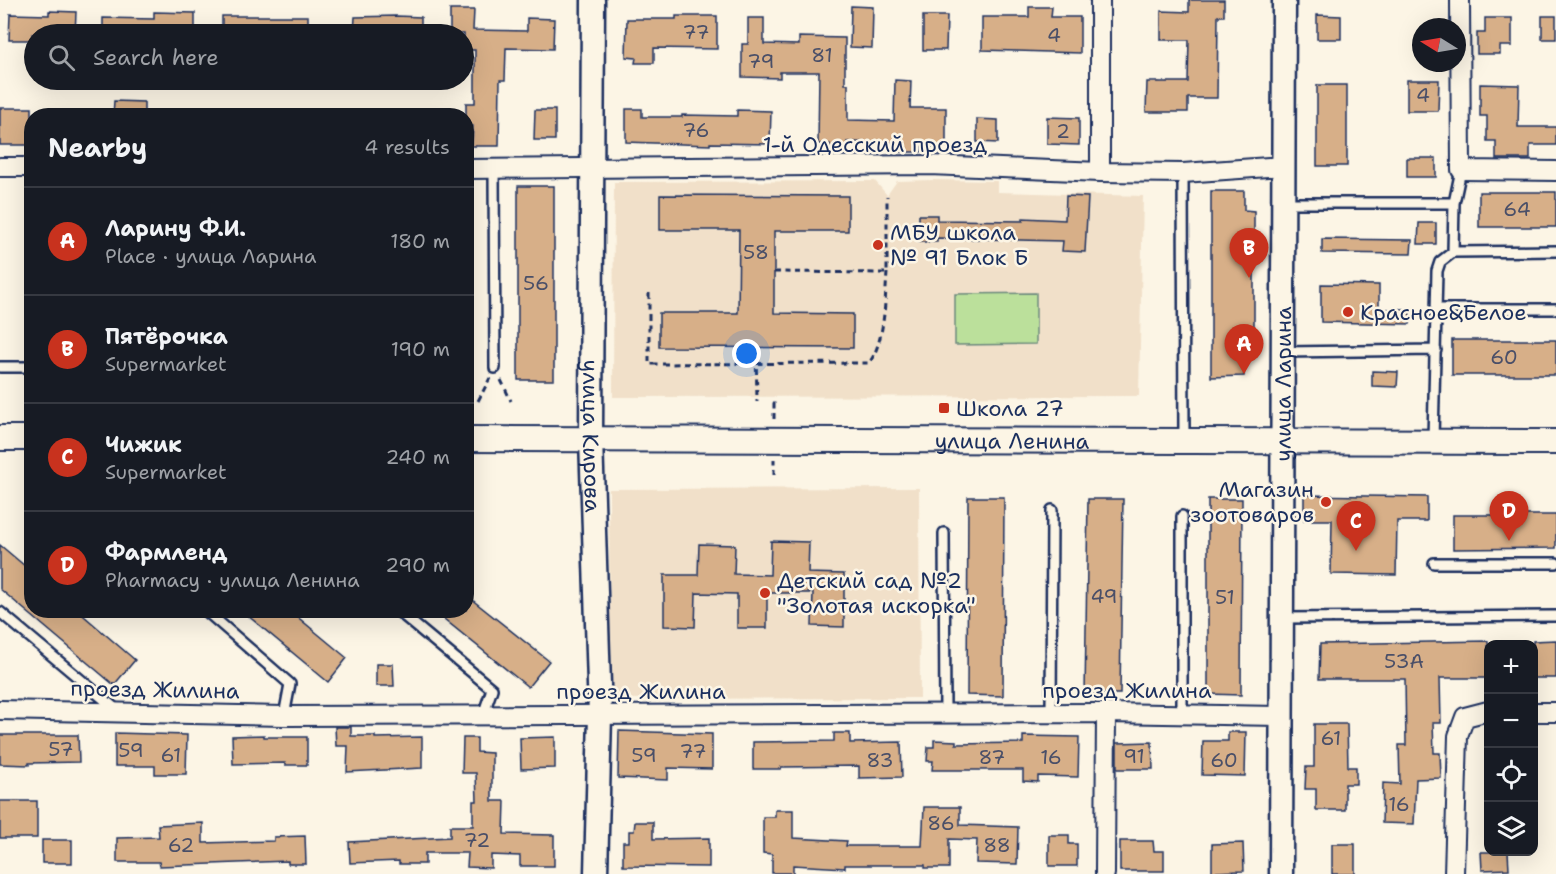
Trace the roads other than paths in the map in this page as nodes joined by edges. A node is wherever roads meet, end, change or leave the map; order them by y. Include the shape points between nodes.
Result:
1 (593, 0) edge
2 (1100, 0) edge
3 (1284, 0) edge
4 (1460, 0) edge
5 (1284, 166) junction
6 (0, 167) edge
7 (24, 167) edge
8 (474, 169) edge
9 (494, 169) junction
10 (592, 169) junction
11 (1461, 170) junction
12 (1556, 171) edge
13 (1100, 172) junction
14 (1183, 173) junction
15 (1284, 203) junction
16 (1454, 203) junction
17 (1556, 251) edge
18 (1453, 252) junction
19 (1437, 309) junction
20 (1556, 309) edge
21 (1436, 350) junction
22 (1283, 352) junction
23 (0, 367) edge
24 (24, 367) edge
25 (495, 368) road end
26 (0, 438) edge
27 (24, 438) edge
28 (474, 439) edge
29 (591, 439) junction
30 (1184, 440) junction
31 (1283, 441) junction
32 (1433, 442) junction
33 (1556, 442) edge
34 (1052, 510) dead end
35 (1182, 516) dead end
36 (944, 533) dead end
37 (1434, 563) dead end
38 (1556, 563) edge
39 (0, 612) edge
40 (1556, 616) edge
41 (214, 618) edge
42 (407, 618) edge
43 (1282, 618) junction
44 (0, 710) edge
45 (1484, 712) edge
46 (1538, 712) edge
47 (1556, 712) edge
48 (120, 713) junction
49 (945, 714) junction
50 (1051, 714) junction
51 (1106, 714) junction
52 (600, 715) junction
53 (1182, 715) junction
54 (284, 716) junction
55 (483, 716) junction
56 (1281, 716) junction
57 (596, 874) edge
58 (1105, 874) edge
59 (1281, 874) edge
60 (1454, 874) edge

1 - 10 street, улица Кирова
2 - 13 street
3 - 5 street, улица Ларина
4 - 11 street
5 - 14 street, 1-й Одесский проезд
5 - 15 street, улица Ларина
6 - 7 street
8 - 9 street, 1-й Одесский проезд
9 - 10 street, 1-й Одесский проезд
9 - 25 lane
10 - 13 street, 1-й Одесский проезд via 930,165
10 - 29 street, улица Кирова
11 - 12 street
11 - 16 lane
13 - 14 street, 1-й Одесский проезд
14 - 30 lane
15 - 16 lane
15 - 22 street, улица Ларина
16 - 18 lane
17 - 18 lane
18 - 19 lane via 1440,262 1437,271
19 - 20 lane
19 - 21 lane
21 - 22 lane
21 - 32 lane
22 - 31 street, улица Ларина
23 - 24 lane
26 - 27 main road
28 - 29 main road, улица Ленина
29 - 30 main road, улица Ленина
29 - 52 street, улица Кирова
30 - 31 main road, улица Ленина
31 - 32 main road, улица Ленина
31 - 43 street, улица Ларина
32 - 33 main road, улица Ленина
34 - 50 lane
35 - 53 lane
36 - 49 lane
37 - 38 lane
39 - 48 lane
40 - 43 lane
41 - 54 lane via 290,684
42 - 55 lane via 492,689
43 - 56 street, улица Ларина
44 - 48 street, проезд Жилина
45 - 60 street via 1465,717 1458,736
46 - 47 street
48 - 54 street, проезд Жилина
49 - 50 street, проезд Жилина
49 - 52 street, проезд Жилина
50 - 51 street, проезд Жилина
51 - 53 street, проезд Жилина
51 - 58 street
52 - 55 street, проезд Жилина
52 - 57 street, улица Кирова
53 - 56 street, проезд Жилина
54 - 55 street, проезд Жилина
56 - 59 street, улица Ларина

